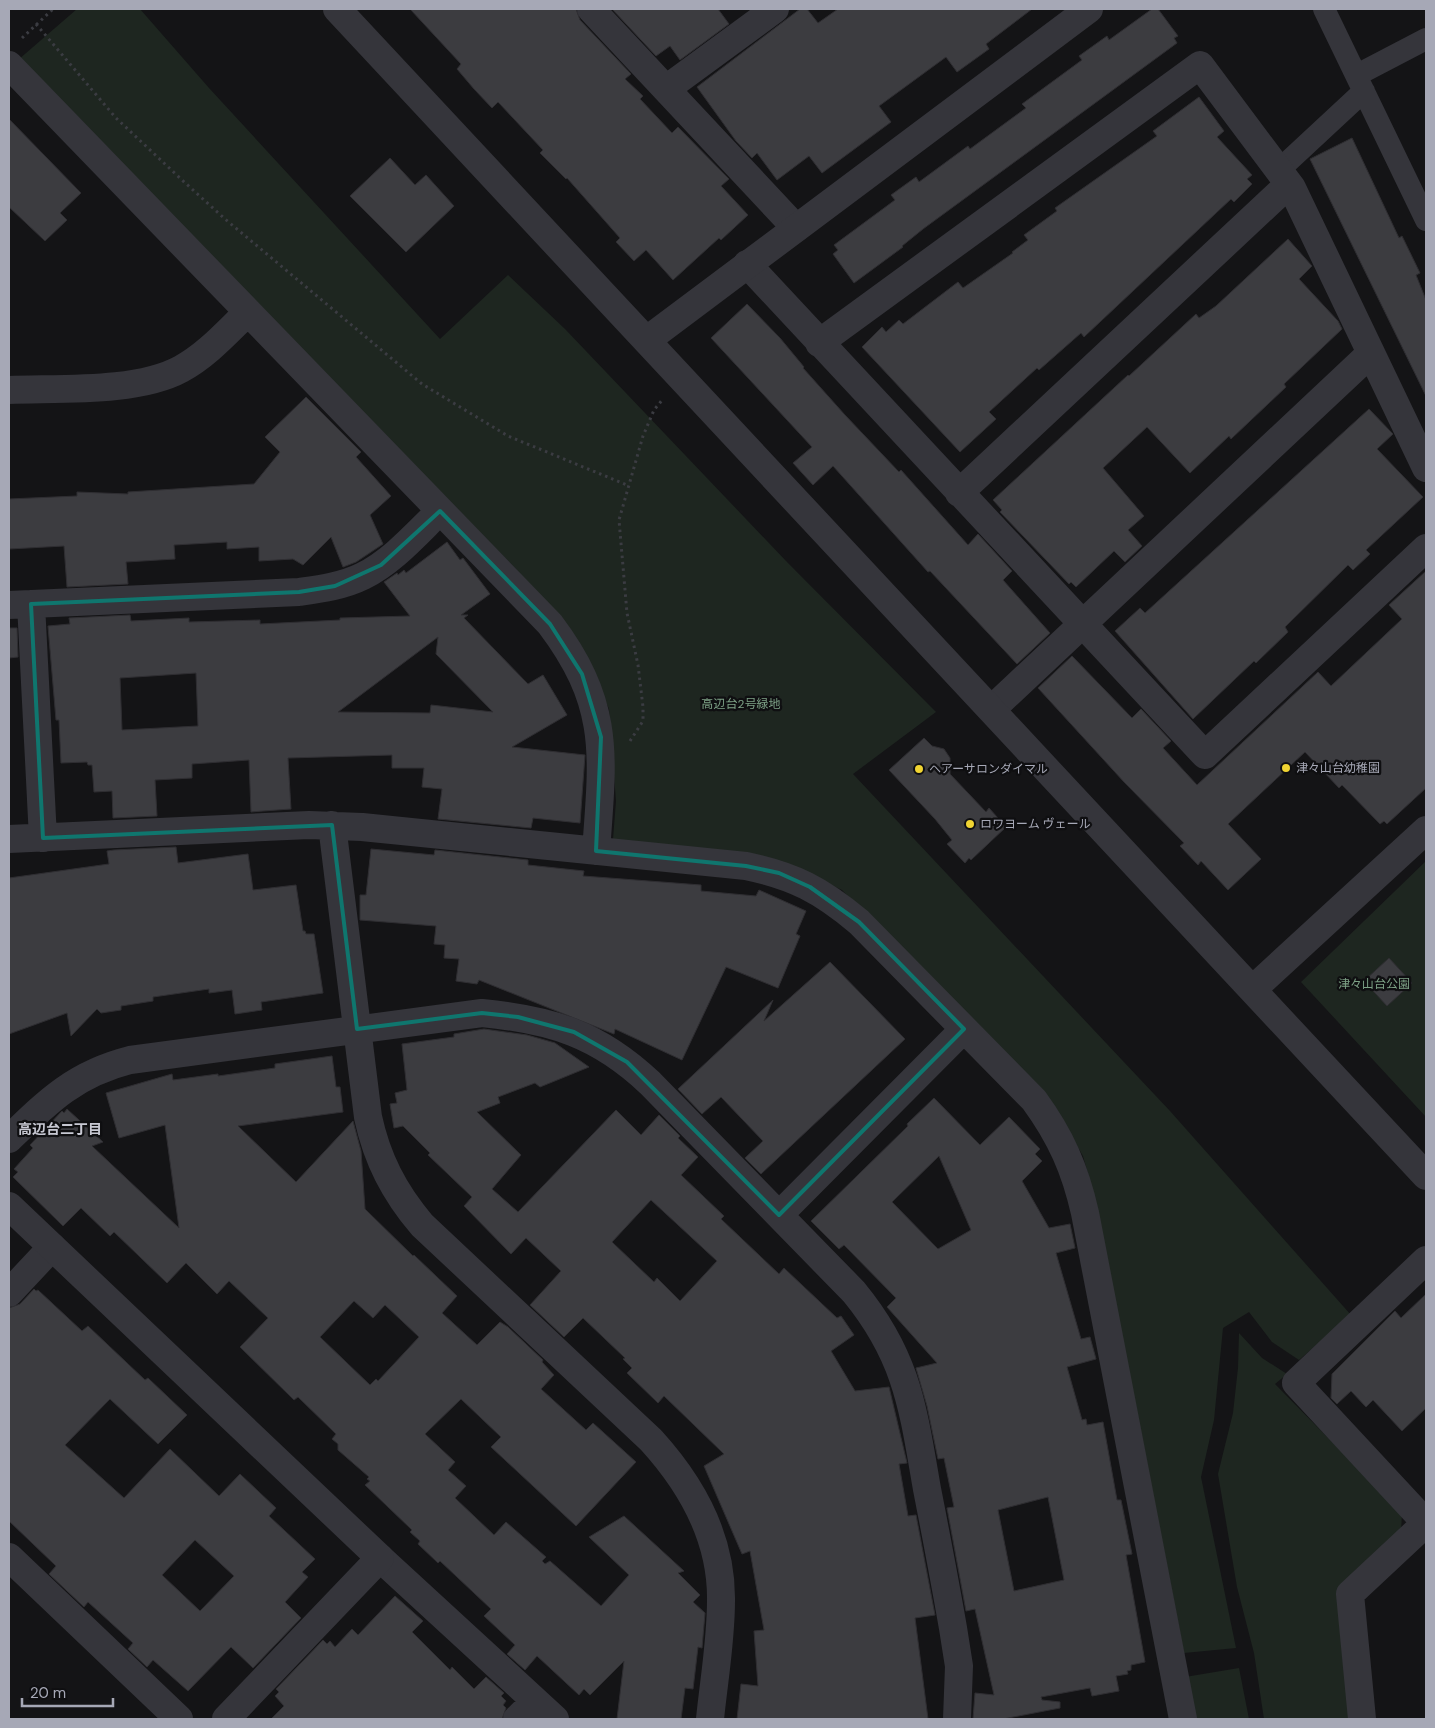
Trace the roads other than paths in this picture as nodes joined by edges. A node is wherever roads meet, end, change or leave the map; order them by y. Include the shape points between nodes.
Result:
1 (337, 9) edge
2 (591, 9) edge
3 (775, 9) edge
4 (1089, 9) edge
5 (1324, 9) edge
6 (1426, 40) edge
7 (12, 55) edge
8 (1360, 84) junction
9 (666, 89) junction
10 (1284, 177) junction
11 (1426, 220) edge
12 (796, 228) junction
13 (747, 264) junction
14 (248, 312) junction
15 (647, 340) junction
16 (819, 343) junction
17 (1371, 353) junction
18 (9, 390) edge
19 (1426, 468) edge
20 (959, 492) junction
21 (440, 510) junction
22 (1426, 548) edge
23 (20, 605) edge
24 (1083, 624) junction
25 (992, 709) junction
26 (332, 825) junction
27 (1426, 830) edge
28 (43, 838) junction
29 (9, 839) edge
30 (596, 851) junction
31 (1253, 990) junction
32 (357, 1029) junction
33 (964, 1029) junction
34 (9, 1139) edge
35 (1426, 1176) edge
36 (9, 1206) edge
37 (779, 1215) junction
38 (52, 1247) junction
39 (1426, 1260) edge
40 (9, 1292) edge
41 (9, 1557) edge
42 (380, 1558) junction
43 (526, 1710) edge
44 (179, 1719) edge
45 (226, 1719) edge
46 (555, 1719) edge
47 (710, 1719) edge
48 (957, 1719) edge
49 (1183, 1719) edge
50 (1362, 1719) edge

1 - 15 street
2 - 9 street
3 - 9 street
4 - 12 street
5 - 8 street
6 - 8 street
7 - 14 street
8 - 10 street
8 - 11 street
9 - 12 street
10 - 16 street via 1200,65
10 - 17 street
10 - 20 street
12 - 13 street
13 - 15 street
13 - 16 street
14 - 18 street via 207,352 181,369 150,381 113,386
14 - 21 street
15 - 25 street
16 - 20 street
17 - 19 street
17 - 24 street
20 - 24 street
21 - 23 street via 381,565 335,586 299,592
21 - 30 street via 550,624 582,674 594,704 601,737
22 - 24 street via 1205,755
23 - 28 street
24 - 25 street
25 - 31 street
26 - 28 street
26 - 30 street
26 - 32 street
27 - 31 street
28 - 29 street
30 - 33 street via 746,866 779,873 810,886 859,922
31 - 35 street
32 - 34 street via 130,1060 108,1066 62,1089
32 - 37 street via 482,1013 518,1017 574,1032 600,1043 627,1062
32 - 47 street via 374,1144 402,1201 422,1224 651,1440 676,1469 701,1511 716,1552 722,1600
33 - 37 street
33 - 49 street via 1034,1100 1052,1124 1077,1180
36 - 38 street
37 - 48 street via 874,1316 895,1356 910,1395 958,1656
38 - 40 street
38 - 42 street
39 - 50 street via 1296,1383 1426,1523 1350,1594
41 - 44 street
42 - 43 street
42 - 45 street
43 - 46 street

